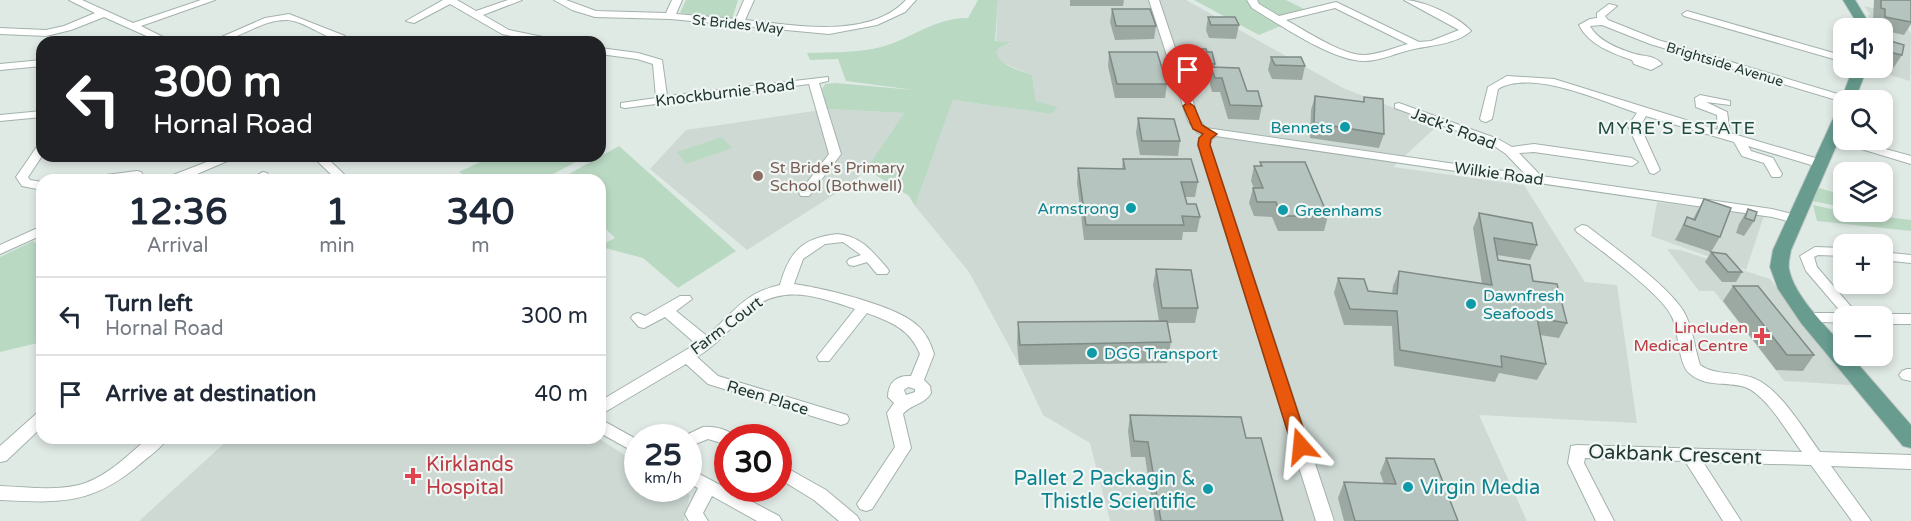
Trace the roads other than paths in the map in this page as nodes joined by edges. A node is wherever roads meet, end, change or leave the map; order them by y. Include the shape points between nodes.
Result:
1 (94, 0) edge
2 (201, 0) edge
3 (210, 0) edge
4 (450, 0) edge
5 (516, 0) edge
6 (559, 0) edge
7 (677, 0) edge
8 (749, 0) edge
9 (911, 0) edge
10 (1154, 0) edge
11 (1252, 0) edge
12 (1409, 0) edge
13 (1849, 0) edge
14 (78, 2) edge
15 (1612, 6) dead end
16 (102, 14) junction
17 (475, 14) junction
18 (1687, 14) dead end
19 (670, 16) junction
20 (1860, 18) edge
21 (1279, 19) junction
22 (411, 21) dead end
23 (1604, 22) junction
24 (739, 23) junction
25 (130, 26) junction
26 (0, 31) edge
27 (154, 35) edge
28 (229, 36) edge
29 (336, 36) edge
30 (525, 36) edge
31 (1417, 45) junction
32 (606, 52) edge
33 (1833, 56) edge
34 (1637, 58) dead end
35 (36, 64) edge
36 (0, 67) edge
37 (1833, 96) edge
38 (662, 100) junction
39 (1726, 103) dead end
40 (625, 105) dead end
41 (1399, 106) dead end
42 (1643, 112) junction
43 (36, 115) edge
44 (0, 118) edge
45 (1486, 119) dead end
46 (1207, 133) junction
47 (1724, 135) junction
48 (1832, 137) joint
49 (1738, 138) junction
50 (1510, 151) junction
51 (36, 156) edge
52 (1911, 160) edge
53 (218, 162) edge
54 (324, 162) edge
55 (1632, 162) dead end
56 (1818, 164) junction
57 (1654, 170) dead end
58 (187, 174) edge
59 (338, 174) edge
60 (1776, 174) dead end
61 (1536, 178) junction
62 (36, 185) edge
63 (805, 193) dead end
64 (1795, 219) junction
65 (1582, 228) dead end
66 (36, 233) edge
67 (0, 250) edge
68 (1833, 252) edge
69 (870, 257) junction
70 (1893, 258) edge
71 (1911, 260) edge
72 (854, 262) dead end
73 (882, 271) dead end
74 (786, 289) junction
75 (1833, 294) edge
76 (1833, 294) edge
77 (685, 299) dead end
78 (1843, 306) edge
79 (864, 307) junction
80 (666, 310) junction
81 (638, 318) dead end
82 (1808, 318) junction
83 (1833, 318) edge
84 (1893, 318) edge
85 (1911, 319) edge
86 (706, 344) junction
87 (828, 348) dead end
88 (686, 356) junction
89 (606, 405) edge
90 (841, 419) dead end
91 (36, 423) edge
92 (606, 429) edge
93 (624, 440) edge
94 (1911, 440) edge
95 (152, 444) edge
96 (1690, 455) junction
97 (0, 456) edge
98 (1815, 459) junction
99 (1911, 462) edge
100 (792, 478) edge
101 (702, 482) edge
102 (710, 486) junction
103 (0, 493) edge
104 (866, 504) dead end
105 (699, 521) edge
106 (773, 521) edge
107 (851, 521) edge
108 (1325, 521) edge
109 (1605, 521) edge
110 (1732, 521) edge
111 (1862, 521) edge

1 - 14 street
2 - 25 street
3 - 25 street
4 - 17 street
4 - 22 street
5 - 17 street
6 - 19 street, St Brides Way via 595,14
7 - 19 street
8 - 24 street
9 - 24 street, St Brides Way via 902,10 874,23 829,32
10 - 46 street via 1194,121
11 - 21 street via 1255,6
12 - 31 street via 1460,25 1466,32 1433,44
13 - 20 main road
14 - 16 street
15 - 23 street via 1600,15
16 - 25 street
16 - 26 street via 46,33
17 - 30 street via 506,32
18 - 33 street
19 - 24 street, St Brides Way
21 - 31 street via 1336,6
21 - 31 street via 1357,58
23 - 34 street via 1584,24 1586,32
23 - 37 street, Brightside Avenue via 1654,42
25 - 27 street
28 - 29 street via 268,20 289,17
32 - 38 street via 658,62
35 - 36 street
38 - 40 street, Knockburnie Road
38 - 63 street, Knockburnie Road via 819,80 835,154
39 - 47 street via 1700,98 1700,105 1723,114
41 - 50 street, Jack's Road via 1494,141
42 - 45 street via 1550,81 1507,79 1493,87
42 - 47 street
42 - 57 street via 1634,126
43 - 44 street
46 - 61 street, Wilkie Road via 1276,137
46 - 108 street via 1204,145
47 - 49 street
48 - 52 street
48 - 56 main road
49 - 56 street
49 - 60 street via 1746,153 1769,161
50 - 55 street via 1534,148
50 - 61 street
51 - 62 street via 22,177 26,183
53 - 58 street
54 - 59 street
56 - 64 main road
61 - 64 street, Wilkie Road
64 - 82 main road via 1779,267 1785,285
65 - 98 street via 1668,301 1678,315 1693,368 1706,377 1760,387
66 - 67 street
68 - 75 street via 1815,251 1807,256 1811,268
69 - 72 street
69 - 73 street
69 - 74 street via 850,239 836,237 815,244 794,261
70 - 71 street
74 - 79 street, Farm Court
74 - 86 street, Farm Court via 758,297 742,308
76 - 78 street
77 - 80 street
79 - 87 street
79 - 104 street, Farm Court via 909,324 922,339 927,354 916,382 923,390 921,397 904,401 895,413 903,448
80 - 81 street via 644,323
80 - 86 street
82 - 83 street
82 - 94 main road
84 - 85 street
86 - 88 street, Farm Court
88 - 89 street, Farm Court
88 - 90 street, Reen Place via 713,380 820,420
91 - 97 street
92 - 93 street
95 - 103 street via 121,471 88,489 67,495
96 - 98 street, Oakbank Crescent
96 - 109 street, Oakbank Crescent via 1577,451 1576,463
96 - 110 street
98 - 99 street, Oakbank Crescent
98 - 111 street
100 - 107 street
101 - 102 street
102 - 105 street via 696,505 694,514
102 - 106 street

